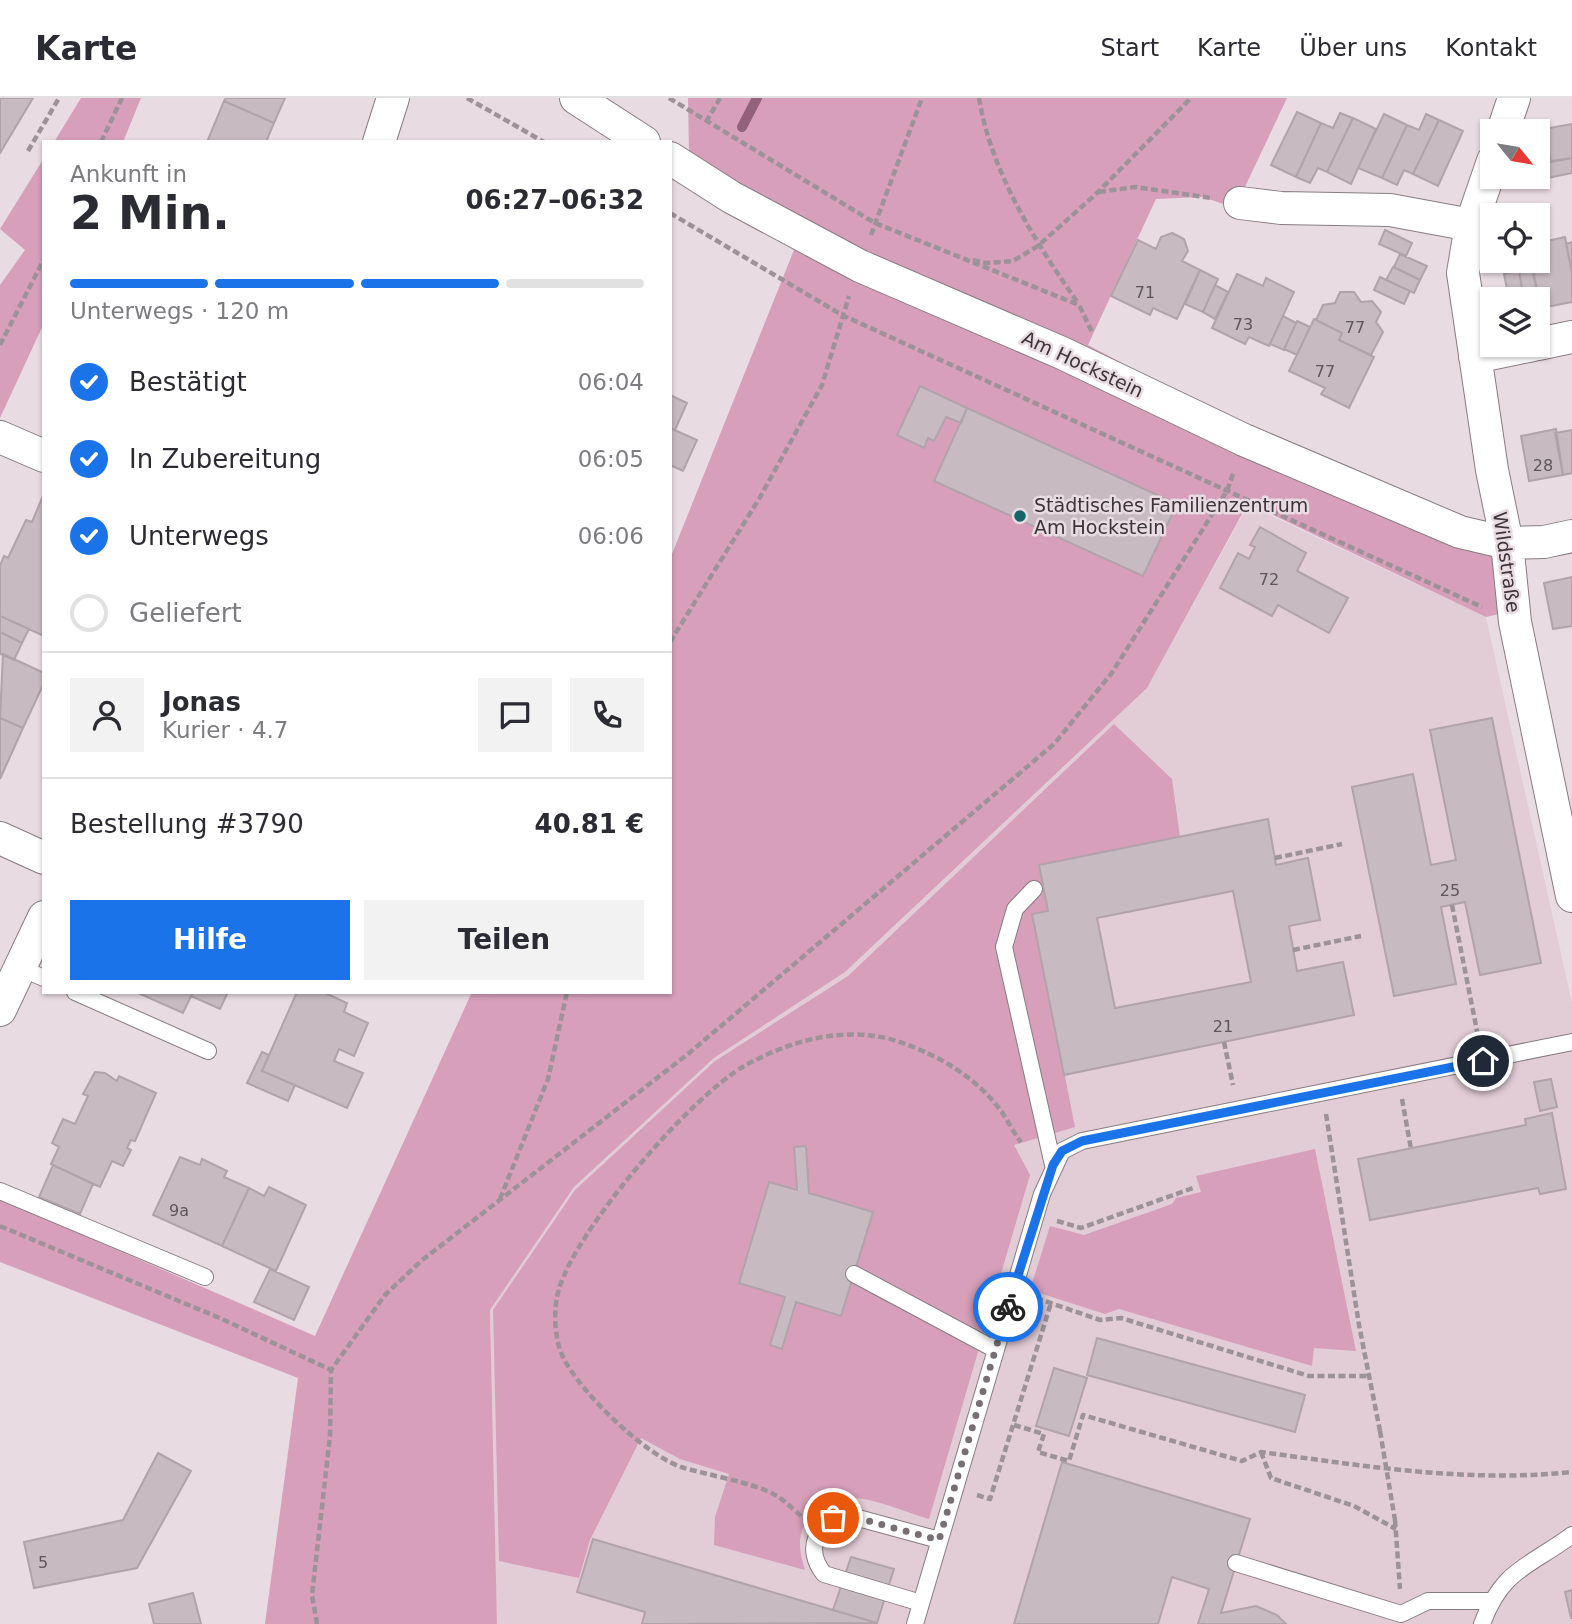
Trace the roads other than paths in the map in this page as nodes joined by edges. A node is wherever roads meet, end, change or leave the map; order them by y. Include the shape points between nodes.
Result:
1 (393, 98) edge
2 (576, 98) edge
3 (1514, 98) edge
4 (1507, 119) edge
5 (380, 140) edge
6 (641, 140) edge
7 (672, 159) edge
8 (1483, 189) edge
9 (1240, 203) road end
10 (1471, 225) junction
11 (1572, 337) edge
12 (1550, 341) edge
13 (1480, 355) edge
14 (1475, 356) junction
15 (0, 437) edge
16 (42, 455) edge
17 (1572, 536) edge
18 (1507, 543) junction
19 (0, 838) edge
20 (42, 857) edge
21 (1034, 889) dead end
22 (1572, 896) edge
23 (42, 926) edge
24 (32, 973) edge
25 (80, 994) edge
26 (0, 1010) edge
27 (1572, 1042) edge
28 (208, 1051) dead end
29 (1053, 1165) junction
30 (0, 1191) edge
31 (854, 1273) dead end
32 (205, 1277) dead end
33 (996, 1350) junction
34 (1572, 1535) edge
35 (939, 1540) junction
36 (1236, 1563) dead end
37 (1490, 1601) junction
38 (921, 1603) junction
39 (1401, 1619) edge
40 (915, 1624) edge
41 (1482, 1624) edge

1 - 5 street
2 - 6 street
3 - 4 street
7 - 18 street, Am Hockstein via 731,197 860,266 1114,377 1244,440 1460,532
8 - 10 street, Wildstraße
9 - 10 street via 1390,210
10 - 14 street, Wildstraße via 1463,273
11 - 12 street
13 - 14 street
14 - 18 street, Wildstraße
15 - 16 street
17 - 18 street, Am Hockstein
18 - 22 street, Wildstraße via 1515,622
19 - 20 street
21 - 29 lane via 1015,909 1004,947
23 - 24 street
24 - 26 street
25 - 28 lane
27 - 29 lane via 1082,1141 1062,1151
29 - 33 lane
30 - 32 lane
31 - 33 lane
33 - 35 lane
34 - 37 lane via 1511,1573
35 - 38 lane
35 - 38 lane via 846,1515 818,1530 813,1547 815,1562 824,1574
36 - 39 lane
37 - 39 lane via 1428,1601
37 - 41 lane
38 - 40 lane

